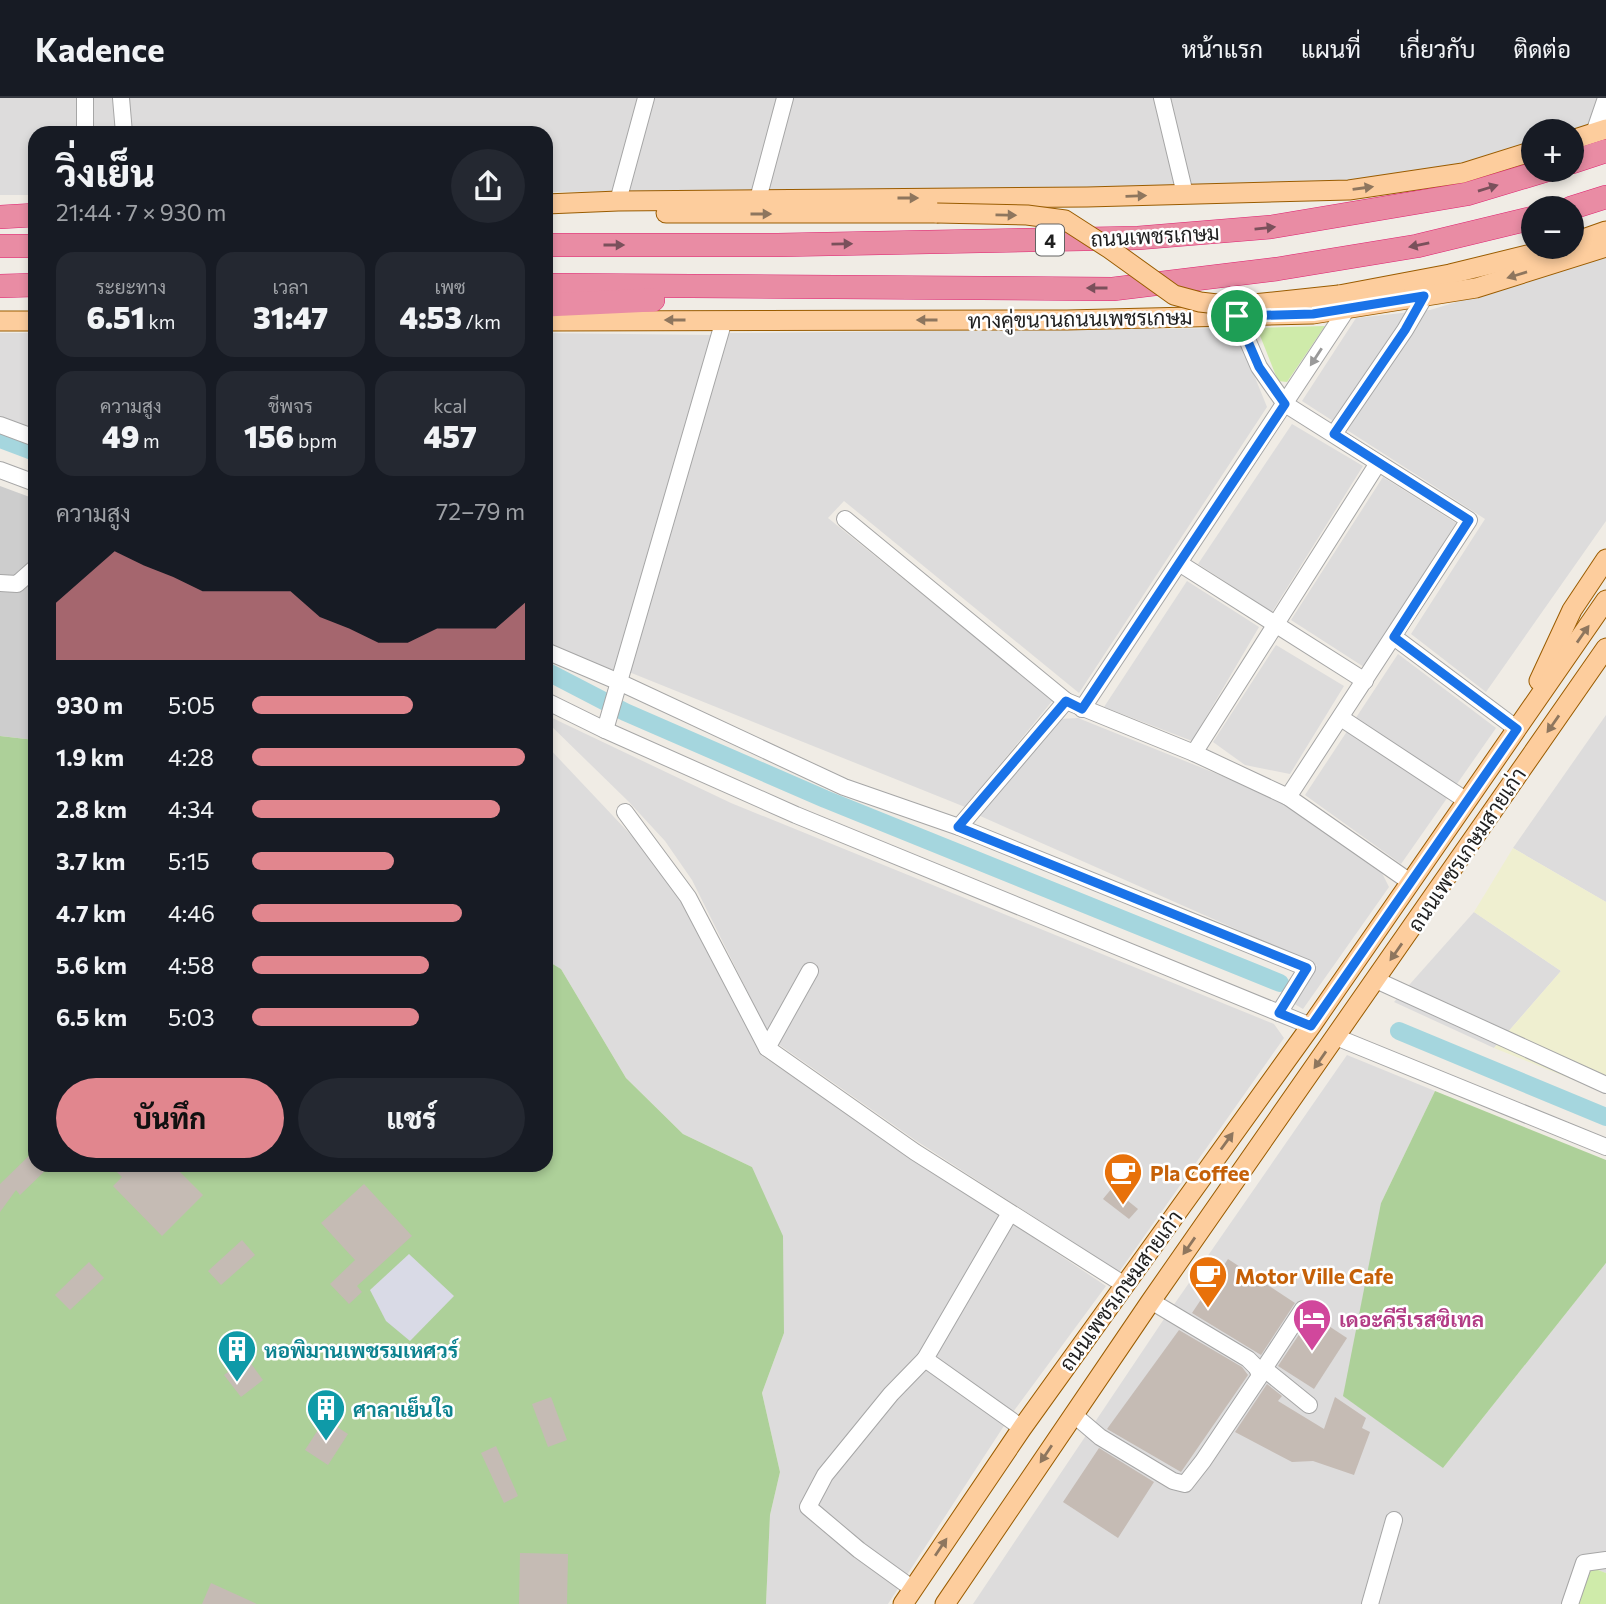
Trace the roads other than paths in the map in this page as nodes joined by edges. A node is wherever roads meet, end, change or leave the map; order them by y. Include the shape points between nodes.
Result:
1 (85, 98) edge
2 (121, 98) edge
3 (646, 98) edge
4 (785, 98) edge
5 (1162, 98) edge
6 (1606, 98) edge
7 (85, 126) edge
8 (123, 126) edge
9 (1602, 138) edge
10 (1584, 139) edge
11 (1584, 152) edge
12 (1521, 155) edge
13 (1521, 178) edge
14 (1185, 194) junction
15 (1606, 197) edge
16 (758, 200) junction
17 (618, 201) junction
18 (553, 204) edge
19 (1584, 204) edge
20 (553, 210) edge
21 (28, 214) edge
22 (0, 215) edge
23 (1521, 221) edge
24 (1606, 231) edge
25 (1584, 239) edge
26 (553, 245) edge
27 (0, 246) edge
28 (28, 246) edge
29 (1606, 247) edge
30 (1521, 257) edge
31 (28, 285) edge
32 (553, 285) edge
33 (0, 286) edge
34 (883, 287) junction
35 (1424, 296) junction
36 (1343, 302) junction
37 (553, 305) edge
38 (1237, 316) junction
39 (724, 320) junction
40 (0, 321) edge
41 (28, 321) edge
42 (553, 321) edge
43 (1285, 404) junction
44 (0, 425) edge
45 (1334, 434) junction
46 (28, 435) edge
47 (1378, 463) junction
48 (0, 470) edge
49 (28, 480) edge
50 (845, 519) dead end
51 (1606, 559) edge
52 (1180, 563) junction
53 (28, 574) edge
54 (0, 583) edge
55 (1606, 600) edge
56 (1275, 625) junction
57 (1394, 637) junction
58 (1606, 648) edge
59 (553, 654) edge
60 (1365, 681) junction
61 (618, 687) junction
62 (1066, 701) junction
63 (553, 704) edge
64 (1082, 709) junction
65 (1341, 718) junction
66 (606, 725) junction
67 (1517, 729) junction
68 (1194, 753) junction
69 (1288, 797) junction
70 (1467, 801) junction
71 (625, 811) dead end
72 (958, 827) junction
73 (1410, 882) junction
74 (810, 971) dead end
75 (1376, 981) junction
76 (1279, 1013) junction
77 (1311, 1026) junction
78 (1336, 1037) junction
79 (767, 1048) junction
80 (1606, 1086) edge
81 (1606, 1147) edge
82 (1010, 1213) junction
83 (1123, 1284) junction
84 (1151, 1301) junction
85 (1303, 1309) dead end
86 (925, 1359) junction
87 (1260, 1369) junction
88 (1309, 1405) dead end
89 (1073, 1415) junction
90 (1022, 1428) junction
91 (1394, 1520) dead end
92 (1606, 1560) edge
93 (908, 1596) edge
94 (945, 1604) edge
95 (1370, 1604) edge
96 (1570, 1604) edge

1 - 7 street
2 - 8 street
3 - 17 street
4 - 16 street
5 - 14 street
6 - 9 street
9 - 10 main road
9 - 11 highway
14 -> 12 main road, 4 via 1349,190 1463,173
26 -> 13 highway, ถนนเพชรเกษม / 4 via 1138,238 1284,225 1467,194
16 -> 14 main road, 4
15 - 19 highway
16 - 17 main road, 4
17 - 18 main road, 4
20 -> 36 main road, bridge via 1027,215 1065,220 1174,295 1234,306
21 - 22 highway
23 -> 34 highway, ถนนเพชรเกษม via 1417,246 1113,289
24 - 25 main road
27 - 28 highway
29 -> 35 main road, ทางคู่ขนานถนนเพชรเกษม via 1476,288
30 - 36 main road
31 - 33 highway
32 - 34 highway, ถนนเพชรเกษม
34 - 37 highway
35 - 36 main road, ทางคู่ขนานถนนเพชรเกษม
35 - 45 street
36 - 38 main road, ทางคู่ขนานถนนเพชรเกษม via 1313,314
36 -> 43 street
38 -> 39 main road, ทางคู่ขนานถนนเพชรเกษม
38 - 43 street via 1259,367
39 -> 42 main road, ทางคู่ขนานถนนเพชรเกษม
39 - 61 street
40 - 41 main road
43 - 45 street
43 - 52 street
44 - 46 street
45 - 47 street
47 - 56 street
47 - 57 street via 1469,520
48 - 49 street
50 - 62 street
51 - 67 main road via 1572,610
52 - 56 street
52 - 64 street
53 - 54 street via 17,584
67 -> 55 main road, ถนนเพชรเกษมสายเก่า
56 - 60 street
56 - 68 street
57 - 60 street
57 - 67 street
58 -> 75 main road, ถนนเพชรเกษมสายเก่า
59 - 61 street
60 - 65 street
61 - 66 street
61 - 72 street via 845,787
62 - 64 street
62 - 72 street
63 - 66 street
64 - 68 street
65 - 69 street
65 - 70 street
66 - 76 street via 796,815
67 - 70 main road, ถนนเพชรเกษมสายเก่า
68 - 69 street
69 - 73 street
70 - 73 main road, ถนนเพชรเกษมสายเก่า
71 - 79 street via 688,897
72 - 76 street via 1307,968
73 - 77 main road, ถนนเพชรเกษมสายเก่า
74 - 79 street
75 - 78 main road, ถนนเพชรเกษมสายเก่า
75 - 80 street
76 - 77 street
83 -> 77 main road, ถนนเพชรเกษมสายเก่า
78 - 81 street
78 -> 84 main road, ถนนเพชรเกษมสายเก่า
79 - 82 street
82 - 83 street
82 - 86 street
83 - 90 main road, ถนนเพชรเกษมสายเก่า
84 - 87 street
84 - 89 main road, ถนนเพชรเกษมสายเก่า
85 - 87 street
86 - 90 street
86 - 93 street via 825,1475 808,1507
87 - 88 street
87 - 89 street via 1260,1376 1185,1484 1121,1450
89 -> 94 main road, ถนนเพชรเกษมสายเก่า
93 -> 90 main road, ถนนเพชรเกษมสายเก่า
91 - 95 street
92 - 96 street via 1584,1563

